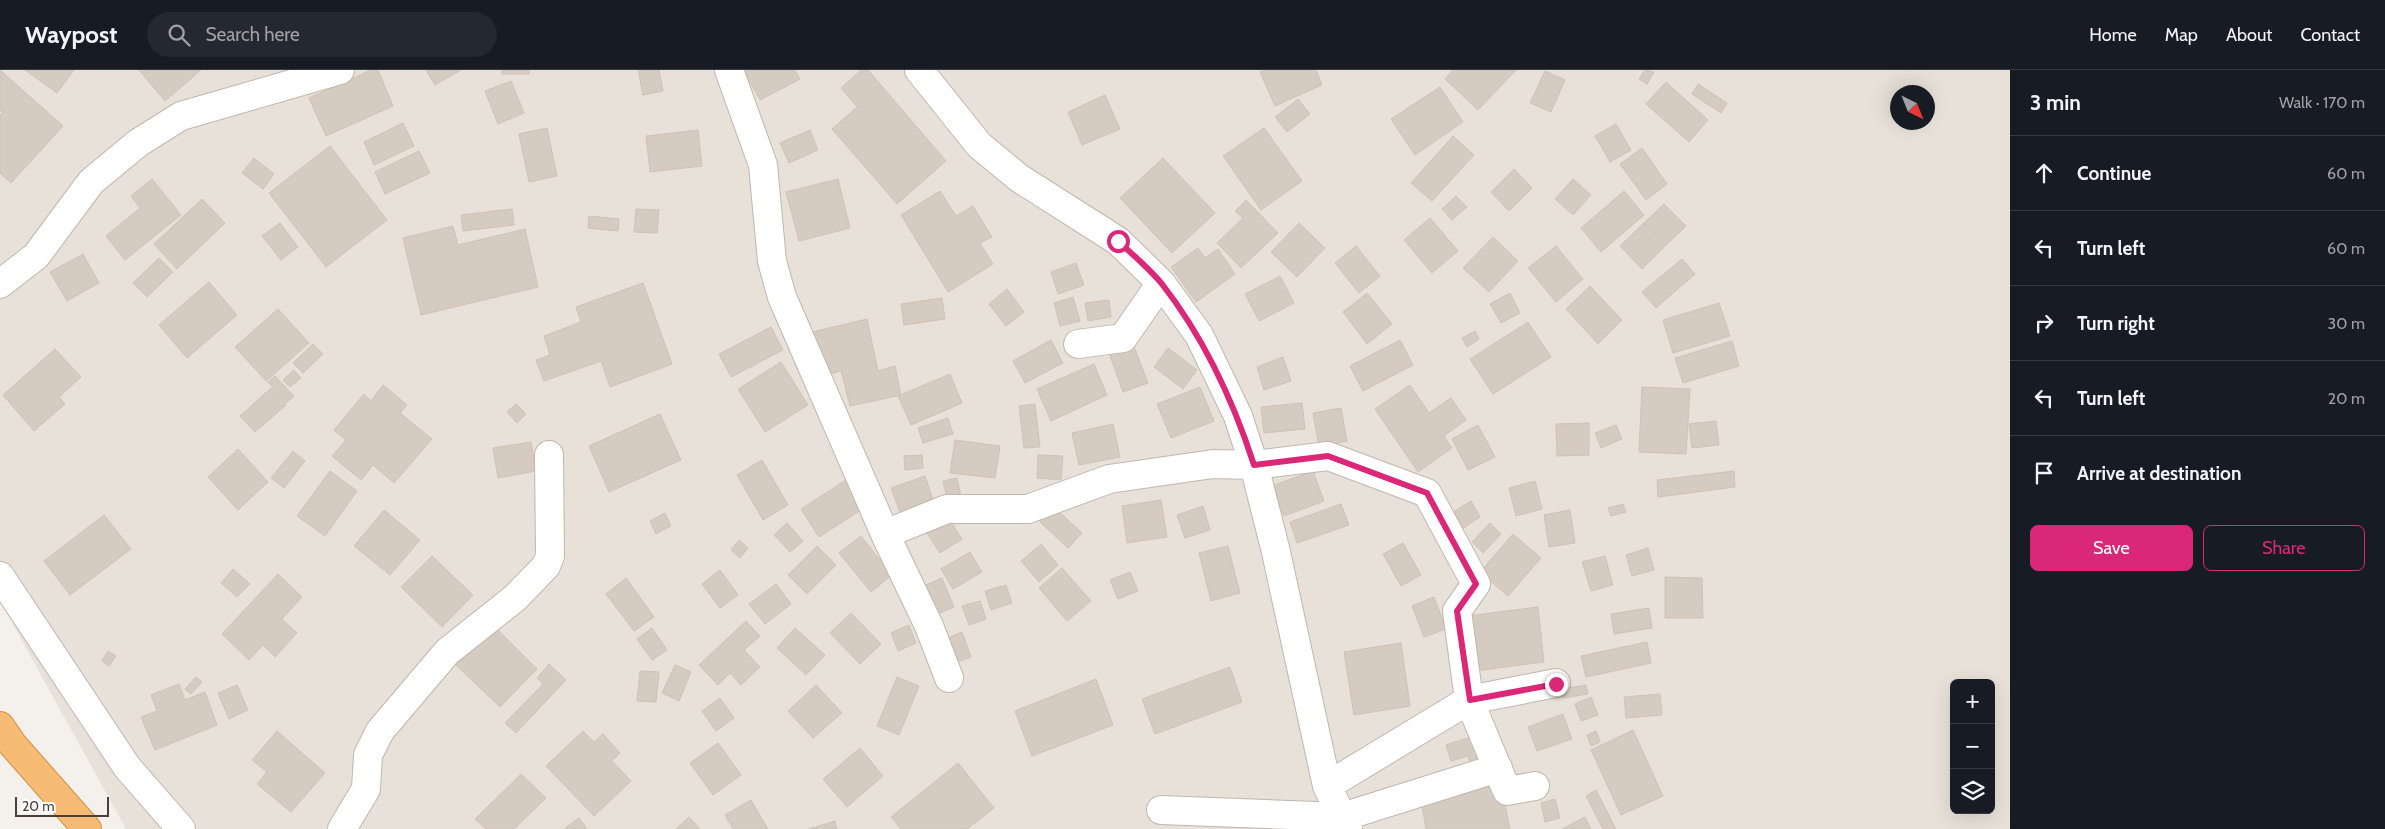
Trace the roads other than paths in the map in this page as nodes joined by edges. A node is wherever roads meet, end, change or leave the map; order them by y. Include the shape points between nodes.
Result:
1 (340, 70) edge
2 (729, 70) edge
3 (919, 70) edge
4 (1161, 283) junction
5 (0, 284) edge
6 (1078, 344) dead end
7 (549, 454) dead end
8 (1254, 465) junction
9 (885, 534) junction
10 (0, 576) edge
11 (949, 678) dead end
12 (1556, 684) dead end
13 (1470, 700) junction
14 (0, 726) edge
15 (1498, 768) junction
16 (1327, 786) junction
17 (1535, 786) dead end
18 (1161, 810) dead end
19 (1345, 823) edge
20 (86, 829) edge
21 (181, 829) edge
22 (342, 829) edge

1 - 5 street via 182,116 138,143 91,182 36,256
2 - 9 street via 763,164 772,262 782,297
3 - 4 street via 979,145 1019,178 1118,241
4 - 6 street via 1122,338
4 - 8 street via 1199,335 1238,416
7 - 22 street via 550,556 546,566 515,598 447,652 380,730 368,755 366,790
8 - 9 street via 1213,464 1109,479 1028,509 947,509
8 - 13 street via 1328,456 1427,493 1476,584 1457,611
8 - 16 street
9 - 11 street via 929,626
10 - 21 street via 127,767
12 - 13 street
13 - 15 street
13 - 16 street
14 - 20 highway
15 - 17 street via 1508,791
15 - 19 street
16 - 19 street
18 - 19 street

